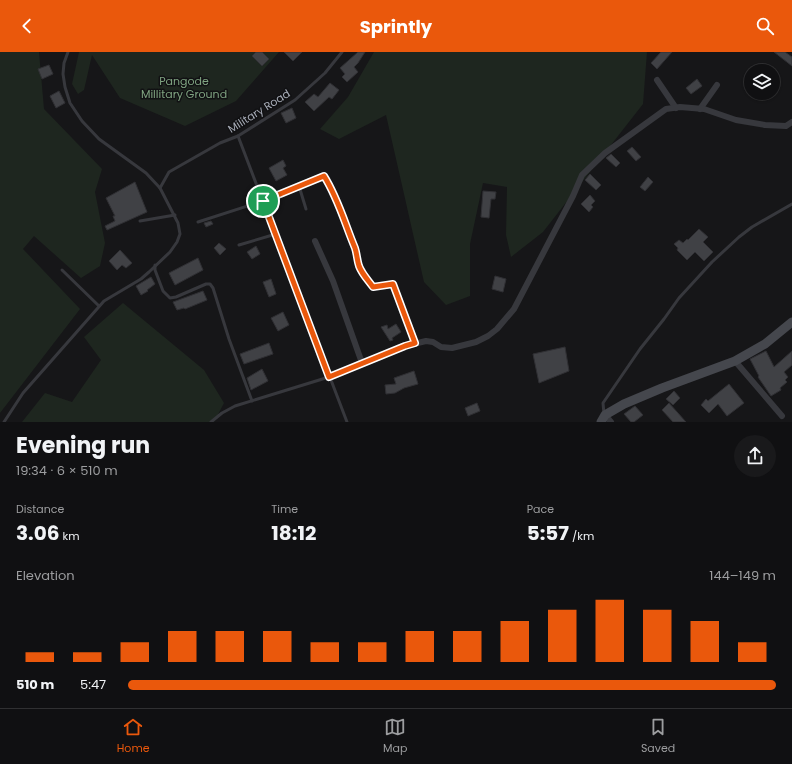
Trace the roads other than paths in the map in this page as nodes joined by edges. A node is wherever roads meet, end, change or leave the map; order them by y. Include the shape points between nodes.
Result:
1 (68, 52) edge
2 (342, 52) edge
3 (657, 80) dead end
4 (717, 85) dead end
5 (676, 108) junction
6 (700, 109) junction
7 (792, 122) edge
8 (238, 136) junction
9 (299, 186) junction
10 (160, 188) junction
11 (263, 201) junction
12 (792, 204) edge
13 (306, 208) dead end
14 (175, 215) junction
15 (140, 221) dead end
16 (198, 222) dead end
17 (276, 234) junction
18 (315, 240) dead end
19 (239, 245) dead end
20 (155, 265) junction
21 (62, 270) dead end
22 (99, 306) junction
23 (792, 322) edge
24 (415, 343) junction
25 (735, 362) junction
26 (362, 363) junction
27 (329, 377) junction
28 (252, 400) junction
29 (782, 416) dead end
30 (606, 420) edge
31 (4, 422) edge
32 (211, 422) edge
33 (347, 422) edge

1 - 10 lane via 63,74 65,87 70,103 82,121 99,139 146,173
2 - 8 lane, Military Road via 325,73 296,100
3 - 5 street
4 - 6 street
5 - 6 street
5 - 24 street via 666,109 605,153 582,175 514,309 497,329 476,342 452,348 426,341
6 - 7 street via 736,120 765,125 786,126
8 - 10 lane, Military Road via 220,143 169,172
8 - 11 lane
9 - 11 lane
9 - 13 lane
9 - 24 lane via 324,176 340,208 355,248 359,267 373,287 393,284
10 - 14 lane
11 - 16 lane
11 - 17 lane
12 - 30 lane via 752,226 712,262 679,298 603,403
14 - 15 lane
14 - 20 lane via 180,234 178,242
17 - 19 lane
17 - 27 lane
18 - 26 street via 333,281
20 - 22 lane via 140,279 109,297
20 - 28 lane via 163,291 170,298 206,284 213,288
21 - 22 lane
22 - 31 lane via 23,393
23 - 25 main road via 765,344
24 - 26 street
25 - 29 street
25 - 30 main road via 624,404
26 - 27 street
27 - 28 lane
27 - 33 lane
28 - 32 lane via 228,410

